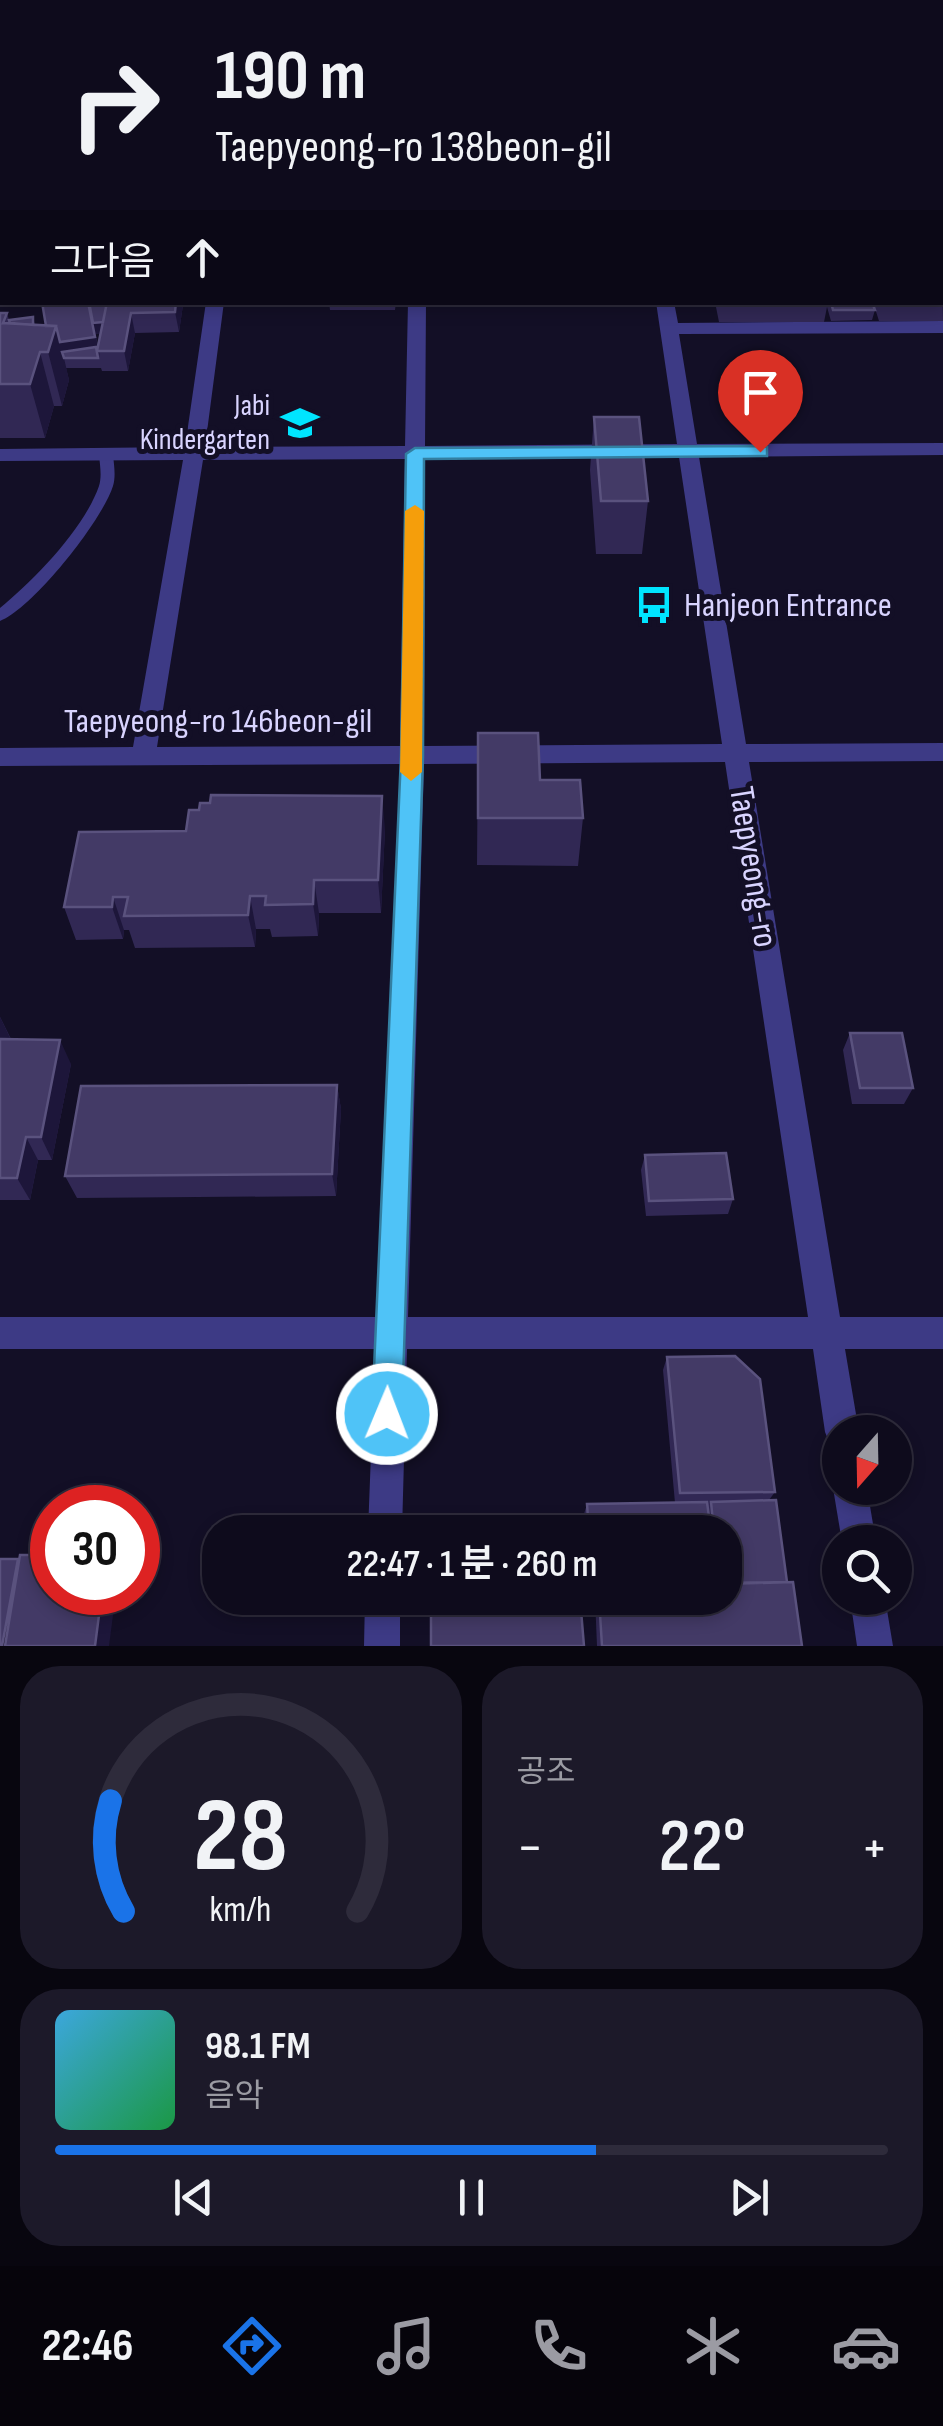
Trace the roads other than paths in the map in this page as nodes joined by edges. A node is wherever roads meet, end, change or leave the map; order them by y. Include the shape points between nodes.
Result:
1 (215, 305) edge
2 (416, 305) edge
3 (667, 316) edge
4 (943, 327) edge
5 (943, 448) edge
6 (688, 452) junction
7 (194, 454) junction
8 (415, 454) junction
9 (0, 455) edge
10 (106, 455) junction
11 (0, 616) edge
12 (943, 752) edge
13 (736, 754) junction
14 (143, 756) junction
15 (412, 756) junction
16 (0, 757) edge
17 (826, 1332) junction
18 (0, 1333) edge
19 (943, 1333) edge
20 (389, 1334) junction
21 (839, 1415) edge
22 (385, 1515) edge
23 (383, 1615) edge
24 (871, 1615) edge
25 (382, 1646) edge
26 (876, 1646) edge

1 - 7 street
2 - 8 street
3 - 4 street
3 - 6 street, Taepyeong-ro
5 - 6 street
6 - 8 street
6 - 13 street, Taepyeong-ro
7 - 8 street
7 - 10 street
7 - 14 street
8 - 15 street
9 - 10 street
10 - 11 lane via 108,483 82,524 48,570
12 - 13 street, Taepyeong-ro 146beon-gil
13 - 15 street, Taepyeong-ro 146beon-gil
13 - 17 street, Taepyeong-ro
14 - 15 street, Taepyeong-ro 146beon-gil
14 - 16 street, Taepyeong-ro 146beon-gil
15 - 20 street
17 - 19 street
17 - 20 street
17 - 21 street, Taepyeong-ro
18 - 20 street
20 - 22 street
23 - 25 street
24 - 26 street

